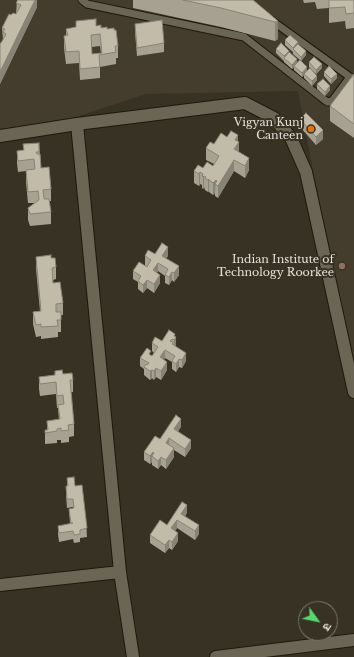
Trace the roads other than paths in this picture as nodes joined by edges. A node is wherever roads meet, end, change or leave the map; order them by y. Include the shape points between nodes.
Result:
1 (82, 0) edge
2 (268, 18) edge
3 (352, 78) edge
4 (77, 124) junction
5 (0, 136) edge
6 (354, 392) edge
7 (120, 572) junction
8 (0, 585) edge
9 (354, 640) edge
10 (133, 657) edge
11 (216, 657) edge

1 - 3 lane via 87,4 244,37 326,102 332,101
2 - 3 lane
4 - 5 street
4 - 6 street via 245,103 274,118 291,138 306,172
4 - 7 street
7 - 8 street
7 - 10 street
9 - 11 street

